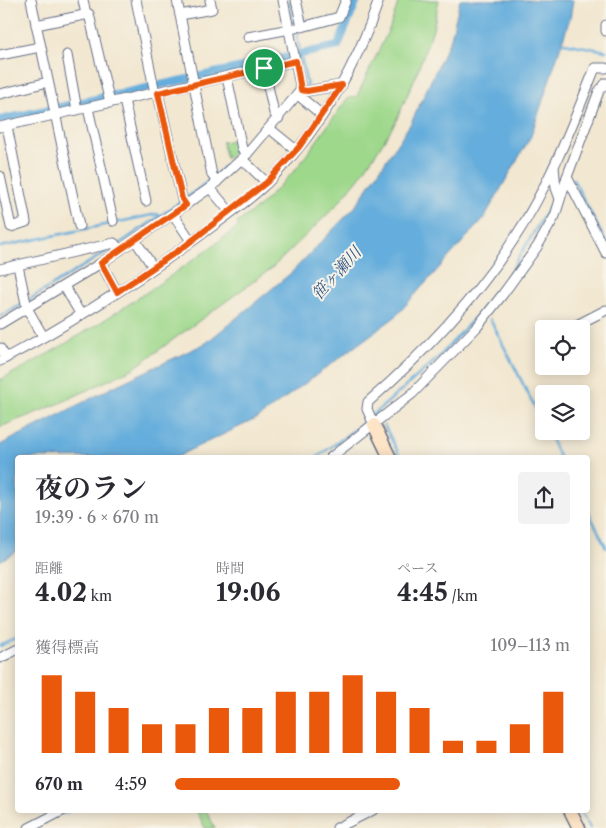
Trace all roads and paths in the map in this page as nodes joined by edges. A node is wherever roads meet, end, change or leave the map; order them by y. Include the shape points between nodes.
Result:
1 (31, 0) edge
2 (83, 0) edge
3 (136, 0) edge
4 (177, 0) edge
5 (210, 0) edge
6 (282, 0) edge
7 (296, 0) edge
8 (346, 0) edge
9 (379, 0) edge
10 (86, 14) junction
11 (180, 15) junction
12 (36, 25) junction
13 (606, 25) edge
14 (295, 28) junction
15 (606, 31) edge
16 (248, 37) dead end
17 (40, 46) junction
18 (0, 55) edge
19 (67, 55) dead end
20 (295, 57) junction
21 (264, 68) junction
22 (606, 68) edge
23 (227, 77) junction
24 (193, 80) junction
25 (48, 82) junction
26 (606, 83) edge
27 (342, 85) junction
28 (155, 90) junction
29 (299, 93) junction
30 (0, 94) edge
31 (109, 99) junction
32 (124, 100) junction
33 (76, 105) junction
34 (88, 108) junction
35 (54, 110) junction
36 (276, 115) junction
37 (322, 115) junction
38 (3, 127) edge
39 (270, 129) junction
40 (296, 150) junction
41 (244, 153) junction
42 (554, 167) junction
43 (0, 176) edge
44 (567, 177) junction
45 (213, 181) junction
46 (267, 182) junction
47 (560, 199) junction
48 (146, 202) dead end
49 (184, 202) junction
50 (230, 212) junction
51 (174, 214) junction
52 (113, 221) dead end
53 (79, 226) dead end
54 (135, 240) junction
55 (191, 241) junction
56 (118, 247) junction
57 (606, 253) edge
58 (103, 255) junction
59 (18, 266) junction
60 (153, 268) junction
61 (0, 269) edge
62 (64, 286) junction
63 (117, 292) junction
64 (26, 304) junction
65 (606, 310) edge
66 (81, 315) junction
67 (587, 320) edge
68 (0, 324) edge
69 (44, 336) junction
70 (0, 348) edge
71 (3, 359) edge
72 (372, 420) junction
73 (333, 455) edge
74 (389, 455) edge
75 (15, 650) edge
76 (0, 658) edge
77 (58, 813) edge
78 (367, 813) edge
79 (572, 813) edge
80 (29, 828) edge
81 (337, 828) edge
82 (579, 828) edge

1 - 12 street
2 - 10 street
3 - 28 street
4 - 11 street
5 - 11 street via 212,9
6 - 14 street
7 - 14 street
8 - 14 street via 339,17
9 - 27 street
10 - 12 street
10 - 31 street via 89,14
11 - 24 street
12 - 17 street
13 - 15 street
14 - 16 street
14 - 20 street
17 - 18 street
17 - 25 street
19 - 33 street
20 - 21 street
20 - 29 street
21 - 23 street
21 - 36 street
22 - 42 street via 595,68
23 - 24 street
23 - 41 street
24 - 28 street
24 - 45 street
25 - 30 street
25 - 35 street
26 - 44 street via 599,91
27 - 29 street
27 - 37 street
28 - 32 street
28 - 49 street
29 - 36 street
29 - 37 street
31 - 32 street
31 - 34 street
32 - 48 street
33 - 34 street
33 - 35 street
34 - 52 street
35 - 38 street
35 - 53 street
36 - 39 street
37 - 40 street
38 - 43 street via 26,222 11,226
39 - 40 street
39 - 41 street
40 - 46 street
41 - 45 street
41 - 46 street
42 - 47 street
42 - 72 street via 497,264 435,340 368,402
44 - 47 street
44 - 57 street
45 - 49 street
45 - 50 street
46 - 50 street
47 - 72 street via 555,216 537,247 477,327 412,394
49 - 51 street
50 - 55 street
51 - 54 street
51 - 55 street
54 - 56 street
54 - 60 street
55 - 60 street
56 - 58 street
56 - 58 street
58 - 59 street
58 - 62 street
58 - 63 street
59 - 61 street
59 - 64 street
60 - 63 street
62 - 64 street
62 - 66 street
63 - 66 street
64 - 68 street
64 - 69 street
65 - 67 street
66 - 69 street
69 - 71 street
70 - 71 street
72 - 73 street
72 - 74 street
75 - 76 street
77 - 80 street
78 - 81 street
79 - 82 street

